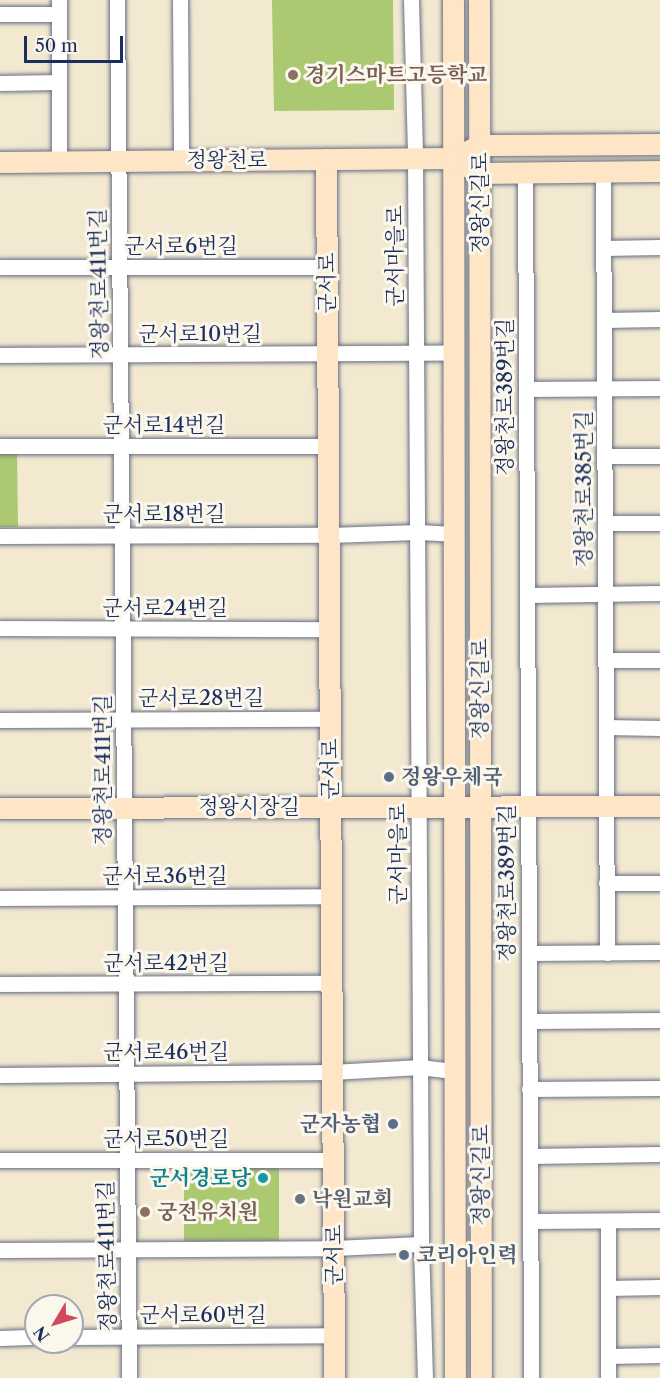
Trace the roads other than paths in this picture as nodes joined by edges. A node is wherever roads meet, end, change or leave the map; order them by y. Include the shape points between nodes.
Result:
1 (117, 0) edge
2 (180, 0) edge
3 (411, 0) edge
4 (453, 0) edge
5 (478, 0) edge
6 (59, 7) edge
7 (0, 14) edge
8 (59, 82) junction
9 (0, 83) edge
10 (660, 144) edge
11 (480, 145) junction
12 (415, 158) junction
13 (454, 158) junction
14 (326, 159) junction
15 (181, 160) junction
16 (59, 161) junction
17 (119, 161) junction
18 (0, 162) edge
19 (603, 171) junction
20 (660, 171) edge
21 (525, 172) junction
22 (480, 173) junction
23 (660, 247) edge
24 (603, 248) junction
25 (0, 267) edge
26 (327, 267) junction
27 (120, 268) junction
28 (660, 319) edge
29 (604, 320) junction
30 (416, 353) junction
31 (454, 353) junction
32 (328, 354) junction
33 (0, 355) edge
34 (120, 355) junction
35 (660, 388) edge
36 (526, 389) junction
37 (604, 389) junction
38 (0, 446) edge
39 (328, 446) junction
40 (121, 447) junction
41 (604, 456) junction
42 (660, 456) edge
43 (605, 523) junction
44 (660, 523) edge
45 (418, 532) junction
46 (454, 534) junction
47 (122, 535) junction
48 (329, 535) junction
49 (0, 536) edge
50 (660, 593) edge
51 (605, 594) junction
52 (527, 595) junction
53 (0, 628) edge
54 (123, 628) junction
55 (329, 629) junction
56 (605, 660) junction
57 (660, 660) edge
58 (330, 719) junction
59 (0, 720) edge
60 (123, 720) junction
61 (606, 728) junction
62 (660, 728) edge
63 (454, 806) junction
64 (480, 806) junction
65 (528, 806) junction
66 (606, 806) junction
67 (660, 806) edge
68 (331, 807) junction
69 (418, 807) junction
70 (0, 808) edge
71 (124, 808) junction
72 (606, 883) junction
73 (660, 883) edge
74 (331, 896) junction
75 (125, 897) junction
76 (0, 898) edge
77 (660, 952) edge
78 (529, 953) junction
79 (607, 953) junction
80 (332, 983) junction
81 (0, 984) edge
82 (126, 984) junction
83 (660, 1020) edge
84 (529, 1021) junction
85 (420, 1067) junction
86 (455, 1071) junction
87 (332, 1072) junction
88 (126, 1074) junction
89 (0, 1075) edge
90 (660, 1088) edge
91 (529, 1089) junction
92 (660, 1154) edge
93 (530, 1156) junction
94 (0, 1160) edge
95 (127, 1160) junction
96 (333, 1160) junction
97 (660, 1220) edge
98 (530, 1221) junction
99 (608, 1221) junction
100 (421, 1244) junction
101 (334, 1248) junction
102 (128, 1249) junction
103 (0, 1250) edge
104 (660, 1287) edge
105 (608, 1288) junction
106 (334, 1335) junction
107 (24, 1337) edge
108 (84, 1337) edge
109 (128, 1337) junction
110 (0, 1338) edge
111 (660, 1355) edge
112 (608, 1356) junction
113 (129, 1378) edge
114 (334, 1378) edge
115 (425, 1378) edge
116 (455, 1378) edge
117 (481, 1378) edge
118 (531, 1378) edge
119 (608, 1378) edge

1 - 17 street, 정왕천로411번길
2 - 15 street
3 - 12 street, 군서마을로
4 - 13 street, 정왕신길로
5 - 11 street, 정왕신길로
6 - 7 street
6 - 8 street
8 - 9 street
8 - 16 street
10 - 11 street, 정왕천로
11 - 13 street, 정왕천로
11 - 22 street, 정왕신길로
12 - 13 street, 정왕천로
12 - 14 street, 정왕천로
12 - 30 street, 군서마을로
13 - 22 street, 정왕천로
13 - 31 street, 정왕신길로
14 - 15 street, 정왕천로
14 - 26 street, 군서로
15 - 17 street, 정왕천로
16 - 17 street, 정왕천로
16 - 18 street, 정왕천로
17 - 27 street, 정왕천로411번길
19 - 20 street
19 - 21 street
19 - 24 street, 정왕천로385번길
21 - 22 street
21 - 36 street, 정왕천로389번길
22 - 64 street, 정왕신길로
23 - 24 street
24 - 29 street, 정왕천로385번길
25 - 27 street, 군서로6번길
26 - 27 street, 군서로6번길
26 - 32 street, 군서로
27 - 34 street, 정왕천로411번길
28 - 29 street
29 - 37 street, 정왕천로385번길
30 - 31 street
30 - 32 street
30 - 45 street, 군서마을로
31 - 46 street, 정왕신길로
32 - 34 street, 군서로10번길
32 - 39 street, 군서로
33 - 34 street, 군서로10번길
34 - 40 street, 정왕천로411번길
35 - 37 street
36 - 37 street
36 - 52 street, 정왕천로389번길
37 - 41 street, 정왕천로385번길
38 - 40 street, 군서로14번길
39 - 40 street, 군서로14번길
39 - 48 street, 군서로
40 - 47 street, 정왕천로411번길
41 - 42 street
41 - 43 street, 정왕천로385번길
43 - 44 street
43 - 51 street, 정왕천로385번길
45 - 46 street
45 - 48 street
45 - 69 street, 군서마을로
46 - 63 street, 정왕신길로
47 - 48 street, 군서로18번길
47 - 49 street, 군서로18번길
47 - 54 street, 정왕천로411번길
48 - 55 street, 군서로
50 - 51 street
51 - 52 street
51 - 56 street, 정왕천로385번길
52 - 65 street, 정왕천로389번길
53 - 54 street, 군서로24번길
54 - 55 street, 군서로24번길
54 - 60 street, 정왕천로411번길
55 - 58 street, 군서로
56 - 57 street
56 - 61 street, 정왕천로385번길
58 - 60 street, 군서로28번길
58 - 68 street, 군서로
59 - 60 street, 군서로28번길
60 - 71 street, 정왕천로411번길
61 - 62 street
61 - 66 street, 정왕천로385번길
63 - 64 street, 정왕시장길
63 - 69 street, 정왕시장길
63 - 86 street, 정왕신길로
64 - 65 street, 정왕시장길
64 - 117 street, 정왕신길로
65 - 66 street, 정왕시장길
65 - 78 street, 정왕천로389번길
66 - 67 street, 정왕시장길
66 - 72 street
68 - 69 street, 정왕시장길
68 - 71 street, 정왕시장길
68 - 74 street, 군서로
69 - 85 street, 군서마을로
70 - 71 street, 정왕시장길
71 - 75 street, 정왕천로411번길
72 - 73 street
72 - 79 street
74 - 75 street, 군서로36번길
74 - 80 street, 군서로
75 - 76 street, 군서로36번길
75 - 82 street, 정왕천로411번길
77 - 79 street
78 - 79 street
78 - 84 street, 정왕천로389번길
80 - 82 street, 군서로42번길
80 - 87 street, 군서로
81 - 82 street, 군서로42번길
82 - 88 street, 정왕천로411번길
83 - 84 street
84 - 91 street, 정왕천로389번길
85 - 86 street
85 - 87 street
85 - 100 street, 군서마을로
86 - 116 street, 정왕신길로
87 - 88 street, 군서로46번길
87 - 96 street, 군서로
88 - 89 street, 군서로46번길
88 - 95 street, 정왕천로411번길
90 - 91 street
91 - 93 street, 정왕천로389번길
92 - 93 street
93 - 98 street, 정왕천로389번길
94 - 95 street, 군서로50번길
95 - 96 street, 군서로50번길
95 - 102 street, 정왕천로411번길
96 - 101 street, 군서로
97 - 99 street
98 - 99 street
98 - 118 street, 정왕천로389번길
99 - 105 street
100 - 101 street
100 - 115 street, 군서마을로
101 - 102 street
101 - 106 street, 군서로
102 - 103 street
102 - 109 street, 정왕천로411번길
104 - 105 street
105 - 112 street
106 - 109 street, 군서로60번길
106 - 114 street, 군서로
107 - 110 street
108 - 109 street, 군서로60번길
109 - 113 street, 정왕천로411번길
111 - 112 street
112 - 119 street

